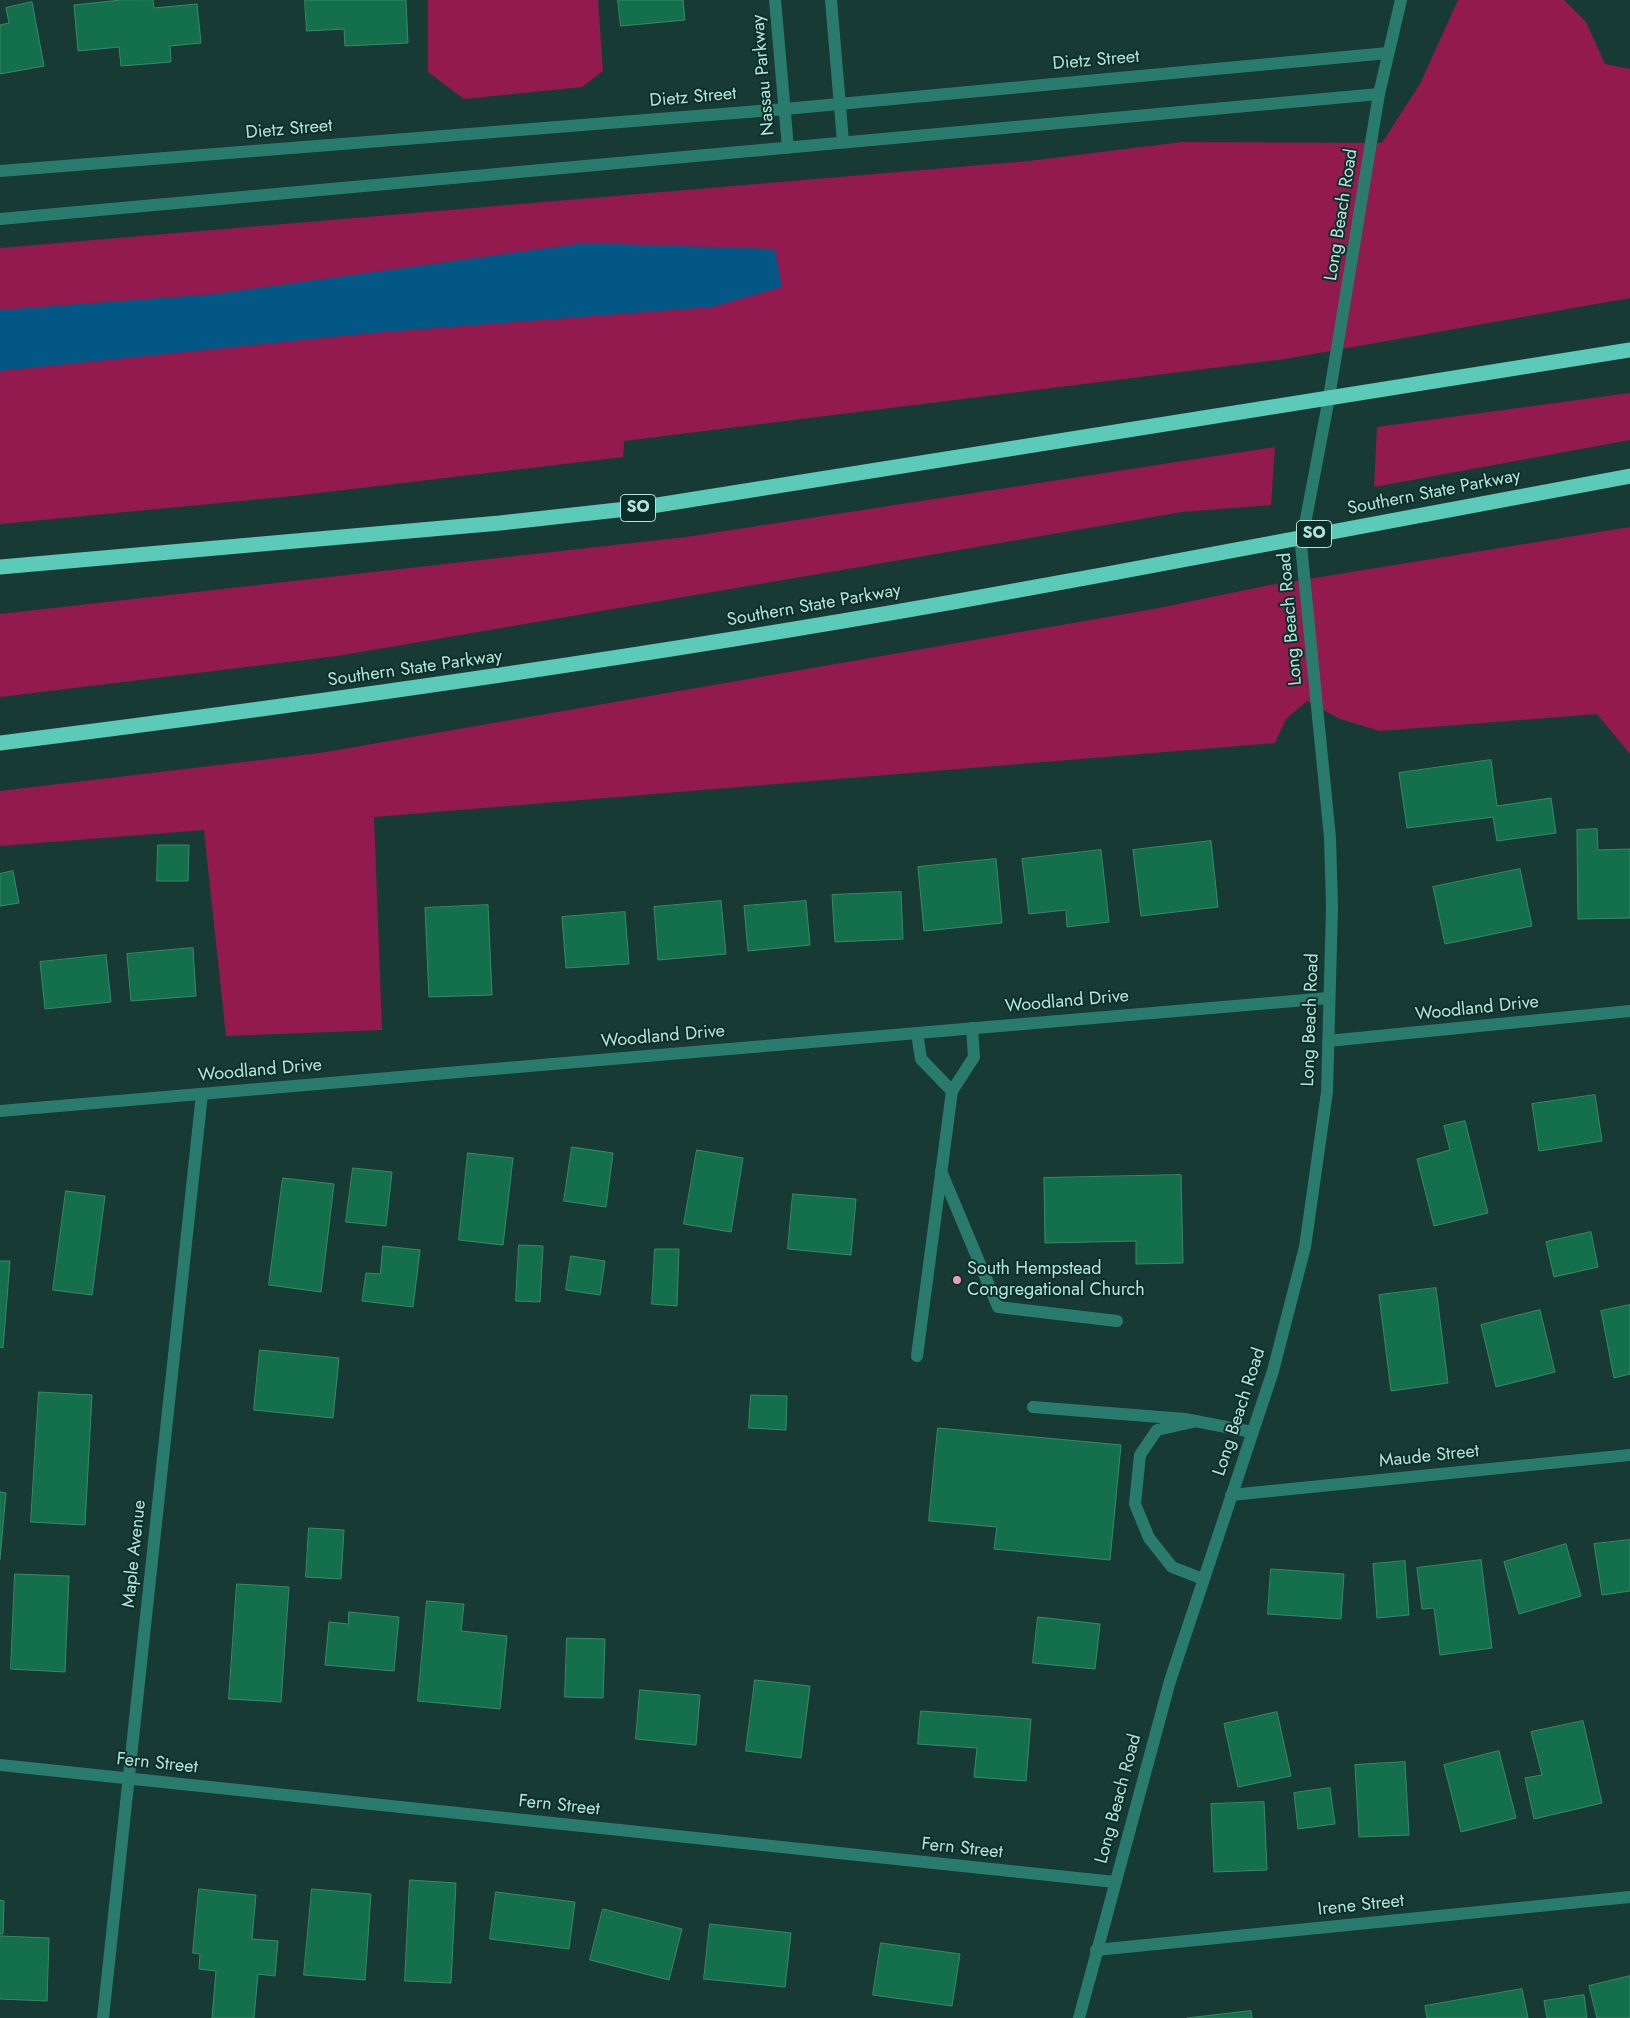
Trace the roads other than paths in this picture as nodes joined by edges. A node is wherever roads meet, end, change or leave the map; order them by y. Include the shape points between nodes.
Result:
1 (775, 0) edge
2 (831, 0) edge
3 (1401, 0) edge
4 (1388, 53) junction
5 (1379, 94) junction
6 (840, 102) junction
7 (785, 109) junction
8 (843, 142) junction
9 (788, 148) junction
10 (0, 171) edge
11 (0, 219) edge
12 (1630, 350) edge
13 (1630, 476) edge
14 (0, 567) edge
15 (0, 743) edge
16 (1329, 998) junction
17 (1630, 1011) edge
18 (972, 1028) junction
19 (917, 1033) junction
20 (1328, 1041) junction
21 (952, 1091) junction
22 (202, 1094) junction
23 (0, 1111) edge
24 (941, 1171) junction
25 (1117, 1322) dead end
26 (917, 1356) dead end
27 (1033, 1407) dead end
28 (1196, 1421) junction
29 (1252, 1432) junction
30 (1630, 1455) edge
31 (1232, 1495) junction
32 (1203, 1579) junction
33 (0, 1765) edge
34 (129, 1779) junction
35 (1115, 1882) junction
36 (1630, 1897) edge
37 (1096, 1950) junction
38 (104, 2018) edge
39 (1079, 2018) edge

1 - 7 street, Nassau Parkway
2 - 6 street
3 - 4 street, Long Beach Road
4 - 5 street, Long Beach Road
4 - 6 street, Dietz Street
5 - 8 street
5 - 16 street, Long Beach Road via 1301,545 1330,838
6 - 7 street, Dietz Street
6 - 8 street
7 - 9 street, Nassau Parkway
7 - 10 street, Dietz Street
8 - 9 street
9 - 11 street
12 - 14 highway, SO via 635,508
13 - 15 highway, Southern State Parkway / SO via 954,602 668,650 257,711
16 - 18 street, Woodland Drive
16 - 20 street, Long Beach Road
17 - 20 street, Woodland Drive
18 - 19 street, Woodland Drive
18 - 21 street via 974,1057
19 - 21 street via 921,1058
19 - 22 street, Woodland Drive
20 - 29 street, Long Beach Road via 1327,1092 1305,1247 1273,1370
21 - 24 street
22 - 23 street, Woodland Drive
22 - 34 street, Maple Avenue
24 - 25 street via 998,1307
24 - 26 street
27 - 28 street
28 - 29 street
28 - 32 street via 1157,1430 1140,1455 1135,1504 1149,1538 1172,1567
29 - 31 street, Long Beach Road
30 - 31 street, Maude Street
31 - 32 street, Long Beach Road
32 - 35 street, Long Beach Road via 1170,1681
33 - 34 street, Fern Street
34 - 35 street, Fern Street
34 - 38 street, Maple Avenue
35 - 37 street, Long Beach Road
36 - 37 street, Irene Street
37 - 39 street, Long Beach Road

